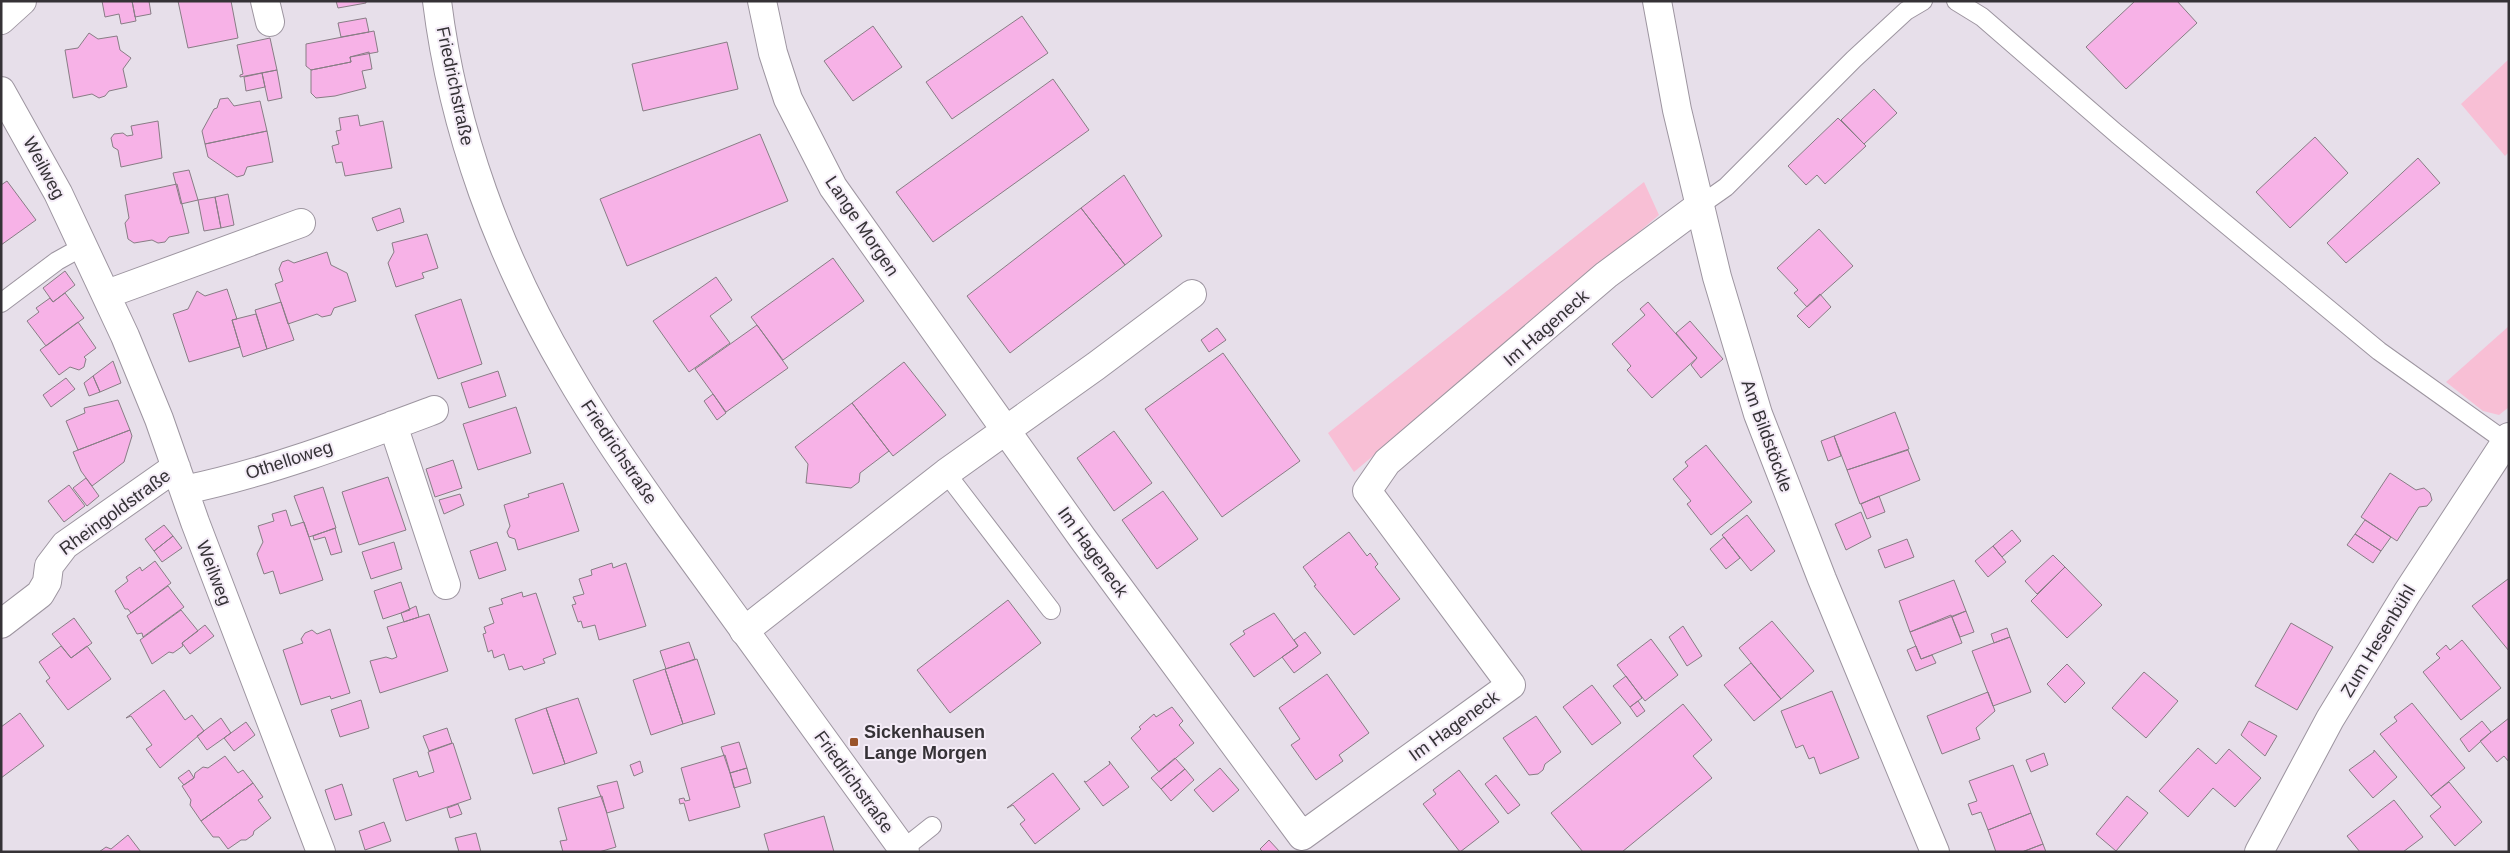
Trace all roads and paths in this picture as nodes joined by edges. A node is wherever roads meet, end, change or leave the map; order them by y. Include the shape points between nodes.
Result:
1 (22, 1) edge
2 (438, 1) edge
3 (762, 1) edge
4 (1656, 1) edge
5 (1923, 1) edge
6 (1956, 1) edge
7 (1, 20) edge
8 (1, 91) edge
9 (1699, 206) junction
10 (301, 223) dead end
11 (84, 246) junction
12 (107, 294) junction
13 (1192, 294) dead end
14 (1, 303) edge
15 (434, 410) dead end
16 (393, 425) junction
17 (1004, 429) junction
18 (2507, 439) edge
19 (946, 473) junction
20 (180, 478) junction
21 (446, 585) dead end
22 (1051, 610) dead end
23 (1, 624) edge
24 (744, 631) junction
25 (932, 826) dead end
26 (904, 850) edge
27 (321, 852) edge
28 (1935, 852) edge
29 (2259, 852) edge

1 - 7 street
2 - 24 street, Friedrichstraße via 446,60 476,173 541,325 629,470
3 - 17 street, Lange Morgen via 773,53 788,99 833,187
4 - 9 street, Am Bildstöckle via 1676,110
5 - 9 lane via 1906,11 1854,59 1726,187
6 - 18 lane via 1982,16 2117,134 2379,351
8 - 11 street, Weilweg via 42,161
9 - 17 street, Im Hageneck via 1606,275 1388,462 1372,484 1368,491 1511,685 1302,836
9 - 28 street, Am Bildstöckle via 1719,286 1758,414
10 - 12 street
11 - 12 street, Weilweg
11 - 14 lane via 57,261
12 - 20 street, Weilweg
13 - 17 street
15 - 16 street, Othelloweg
16 - 20 street, Othelloweg via 217,483
16 - 21 street
17 - 19 street
18 - 29 street, Zum Hesenbühl via 2406,592 2330,719
19 - 22 lane
19 - 24 street
20 - 23 street, Rheingoldstraße via 65,544 49,566 47,582 40,594
20 - 27 street, Weilweg
24 - 26 street, Friedrichstraße
25 - 26 lane

